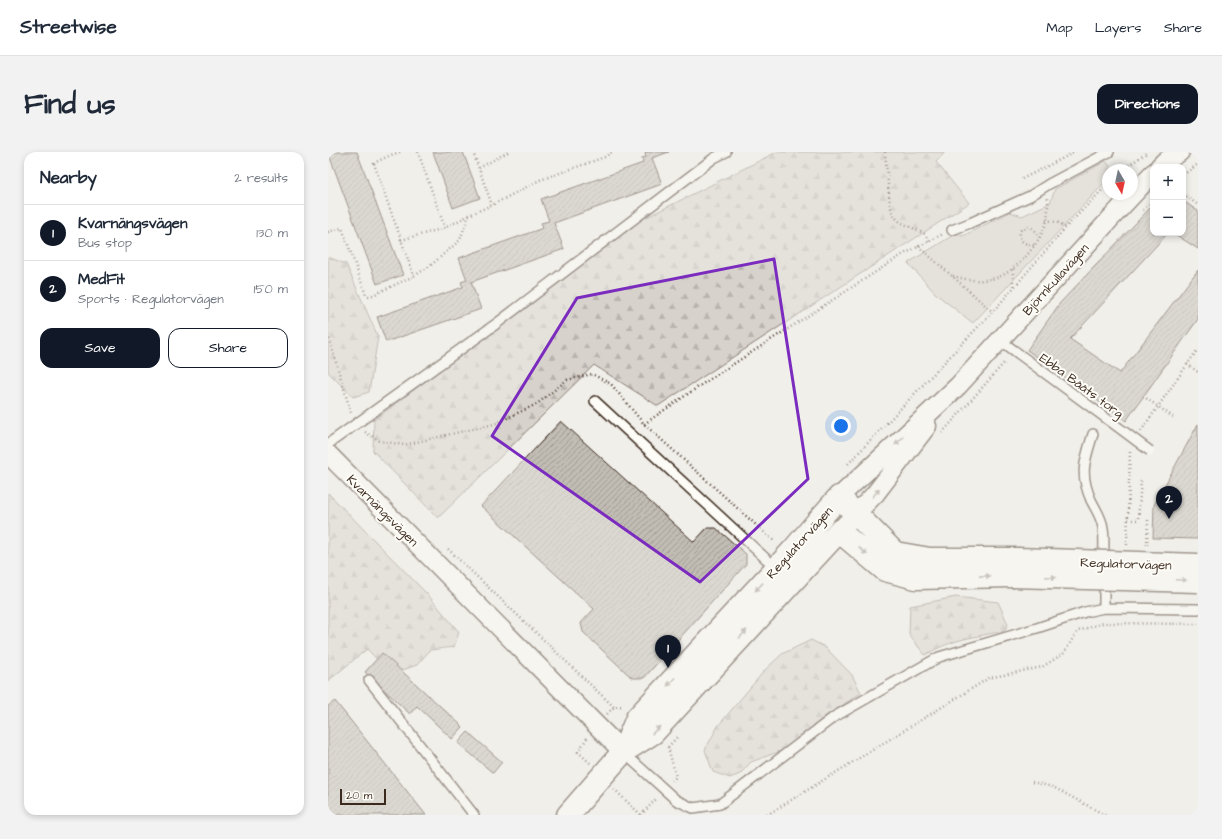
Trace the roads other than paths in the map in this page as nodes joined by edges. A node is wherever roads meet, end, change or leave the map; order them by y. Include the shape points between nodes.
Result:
1 (726, 152) edge
2 (1109, 152) edge
3 (1180, 152) edge
4 (1162, 164) edge
5 (1150, 176) edge
6 (952, 230) road end
7 (1000, 340) junction
8 (958, 386) junction
9 (594, 401) dead end
10 (1093, 434) dead end
11 (328, 444) edge
12 (1150, 450) dead end
13 (328, 454) edge
14 (839, 497) junction
15 (856, 514) junction
16 (822, 516) junction
17 (839, 531) junction
18 (1198, 565) edge
19 (776, 568) junction
20 (1015, 568) junction
21 (1198, 581) edge
22 (1104, 608) junction
23 (1198, 609) edge
24 (369, 680) dead end
25 (624, 752) junction
26 (702, 806) junction
27 (474, 815) edge
28 (568, 815) edge
29 (707, 815) edge

1 - 11 lane via 714,158 496,324
2 - 6 lane via 1030,196
3 - 4 street
5 - 7 street, Björnkullavägen
7 - 8 street, Björnkullavägen
7 - 12 lane, Ebba Bååts torg, bridge
8 -> 14 street, Björnkullavägen
15 -> 8 street, Björnkullavägen via 875,494
9 - 19 lane
10 - 22 lane via 1084,465 1084,481 1100,515 1103,528
13 - 25 street, Kvarnängsvägen
14 - 15 street, Regulatorvägen
14 - 16 street, Regulatorvägen
15 - 17 street, Björnkullavägen
15 - 20 street, Regulatorvägen via 895,553
16 - 17 street
16 - 19 street, Regulatorvägen
17 -> 20 street, Regulatorvägen via 885,570 916,578
25 -> 17 street, Regulatorvägen via 653,733
18 - 20 street, Regulatorvägen, bridge
19 -> 25 street, Regulatorvägen via 637,718
20 -> 21 street, Regulatorvägen, bridge
22 - 23 lane
22 - 26 lane via 939,657 834,717 720,804
24 - 27 lane
25 - 26 lane via 676,800 693,808
25 - 28 street, Regulatorvägen
26 - 29 lane

